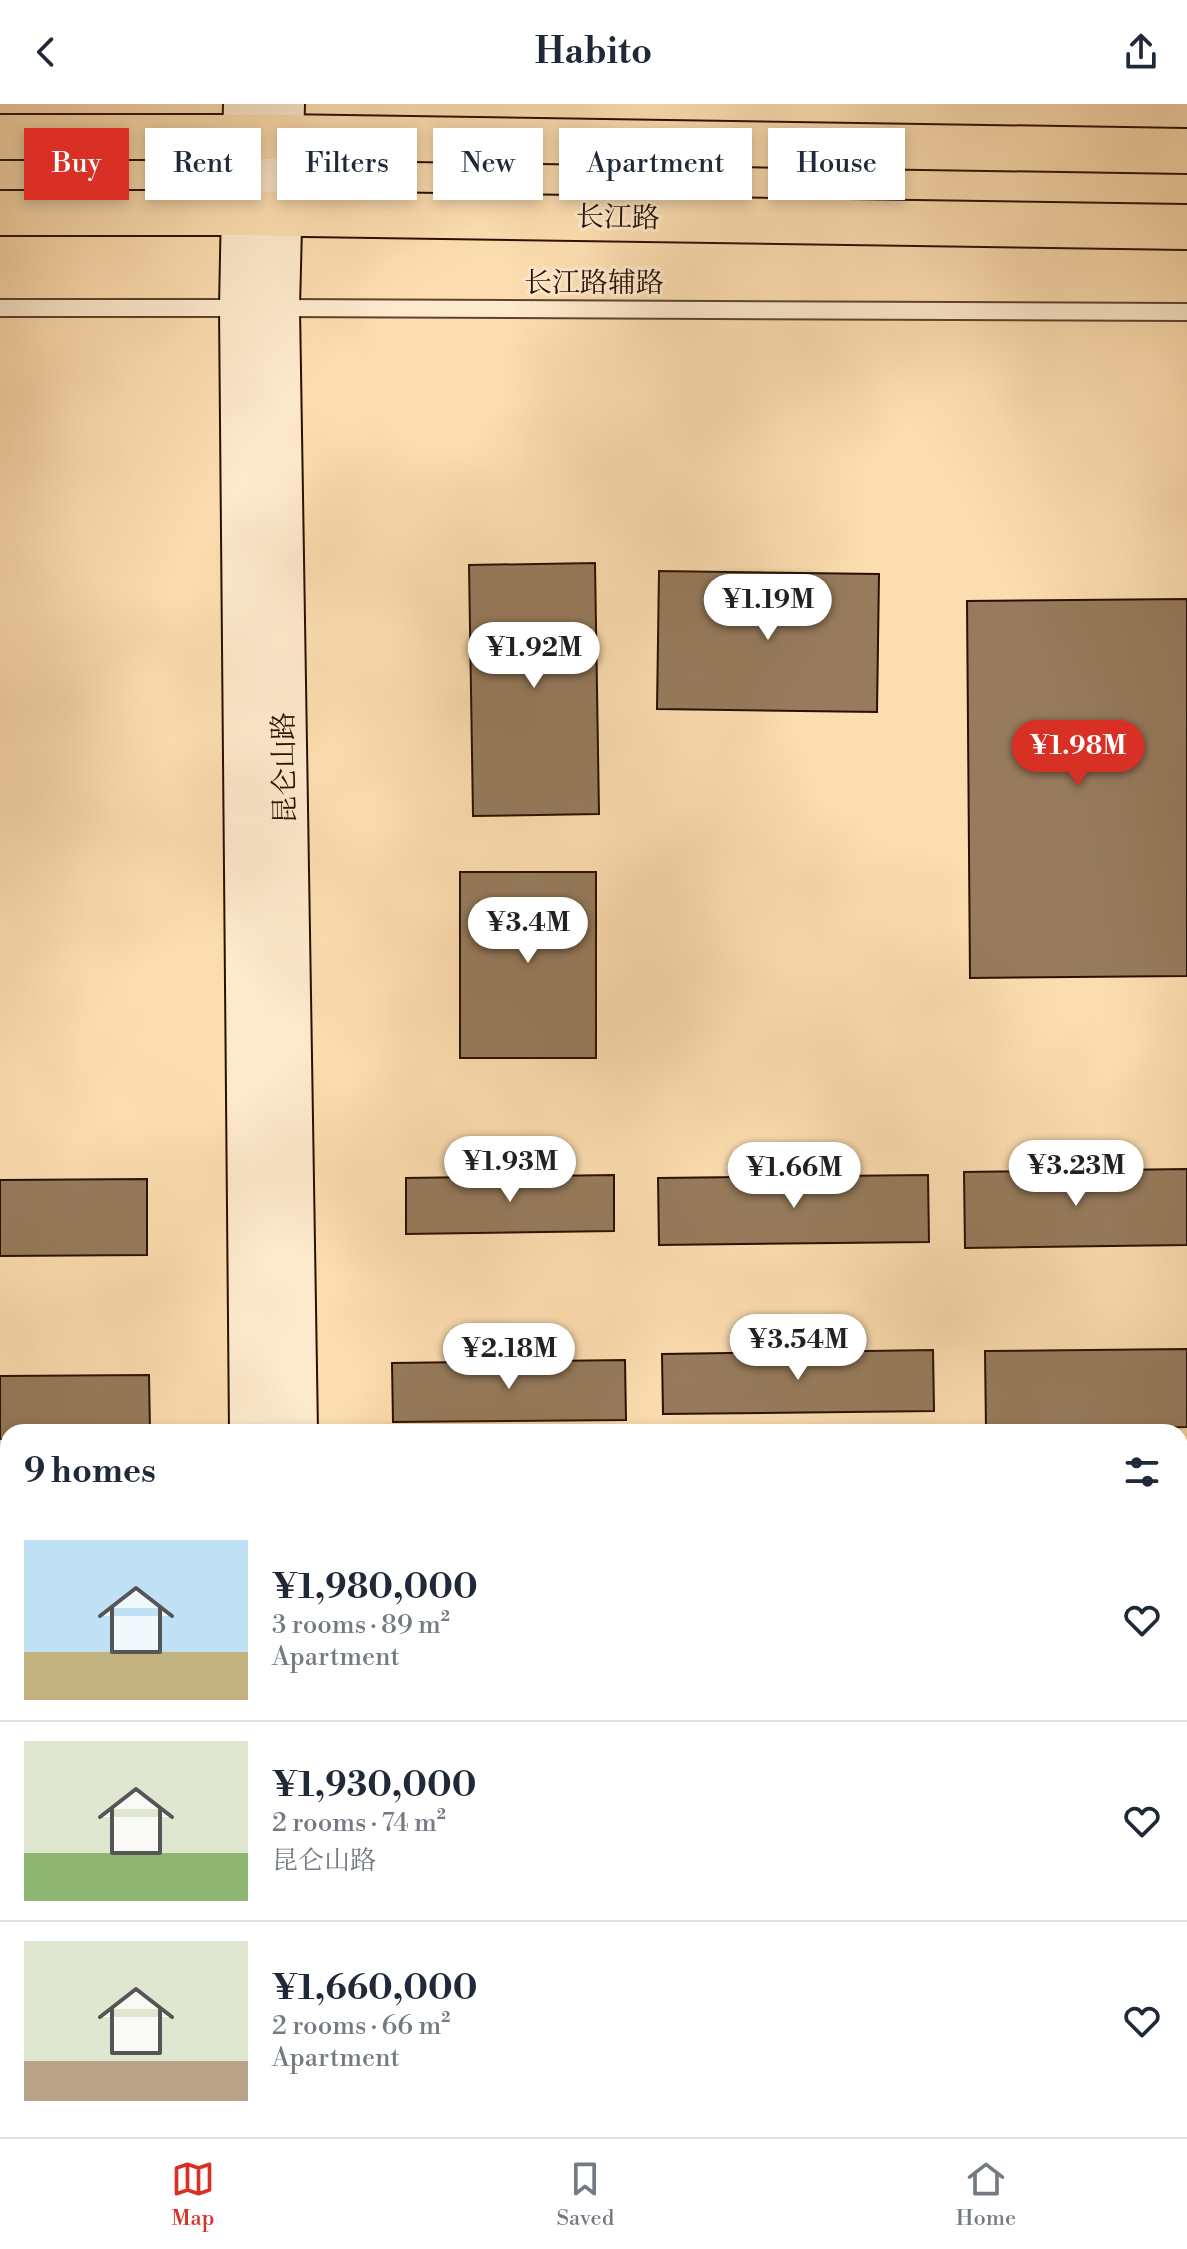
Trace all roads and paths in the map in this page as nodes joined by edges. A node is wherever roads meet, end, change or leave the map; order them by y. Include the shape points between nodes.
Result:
1 (263, 120) edge
2 (0, 137) edge
3 (1187, 151) edge
4 (0, 213) edge
5 (260, 213) junction
6 (1187, 227) edge
7 (0, 308) edge
8 (260, 308) junction
9 (1187, 312) edge
10 (252, 1424) edge
11 (295, 1424) edge

1 - 2 main road
1 - 3 main road
1 - 5 street, 昆仑山路
4 - 5 main road, 长江路
5 - 6 main road, 长江路
5 - 8 street, 昆仑山路
7 - 8 lane, 长江路辅路
8 - 9 lane, 长江路辅路
8 - 10 street, 昆仑山路
8 - 11 street, 昆仑山路

